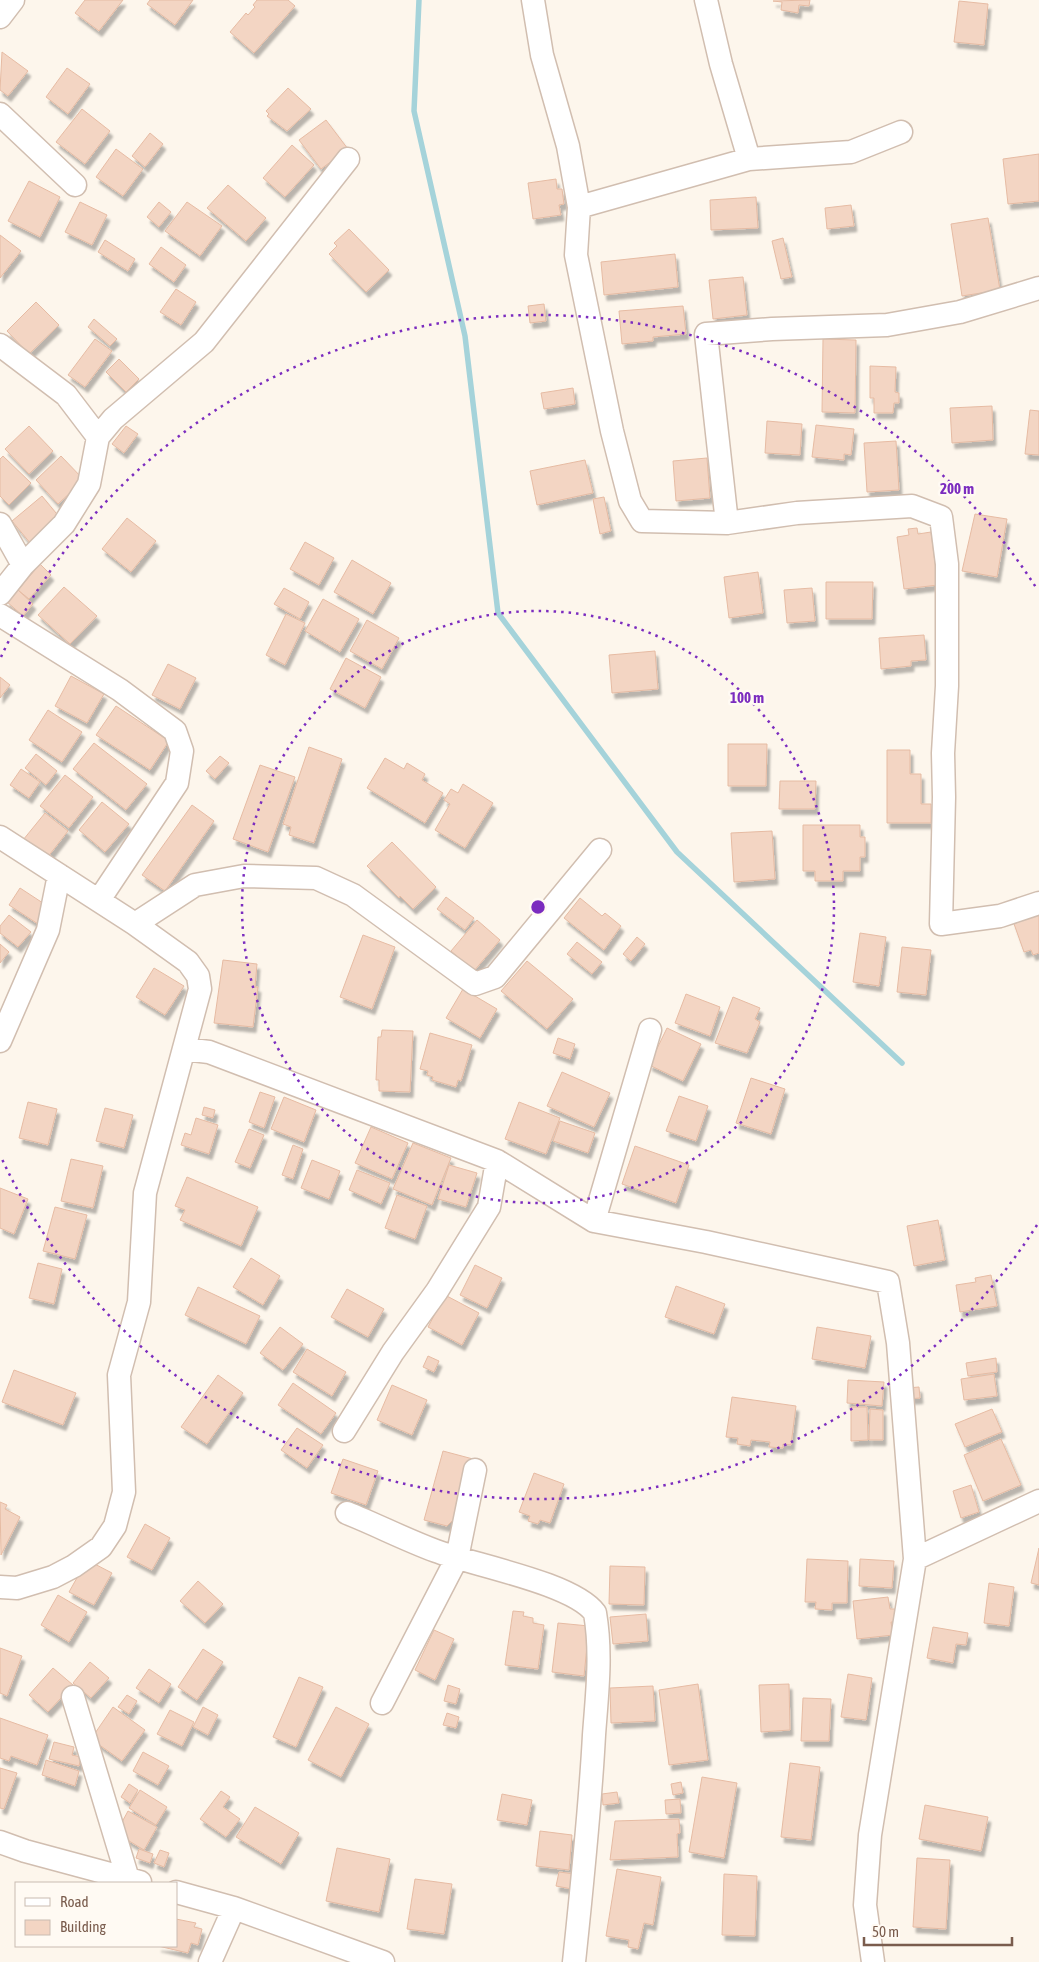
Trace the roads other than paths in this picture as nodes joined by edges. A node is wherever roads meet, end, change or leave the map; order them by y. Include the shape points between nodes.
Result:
1 (13, 0) edge
2 (533, 0) edge
3 (706, 0) edge
4 (0, 17) edge
5 (0, 114) edge
6 (901, 132) dead end
7 (348, 159) dead end
8 (749, 159) junction
9 (75, 185) dead end
10 (580, 207) junction
11 (1039, 288) edge
12 (0, 345) edge
13 (98, 437) junction
14 (727, 523) junction
15 (0, 524) edge
16 (23, 565) junction
17 (0, 594) edge
18 (0, 614) edge
19 (0, 837) edge
20 (600, 850) dead end
21 (59, 875) junction
22 (99, 900) junction
23 (1039, 903) edge
24 (136, 924) junction
25 (650, 1030) dead end
26 (0, 1041) edge
27 (184, 1049) junction
28 (498, 1161) junction
29 (594, 1221) junction
30 (344, 1431) dead end
31 (475, 1470) dead end
32 (1039, 1501) edge
33 (348, 1513) dead end
34 (457, 1558) junction
35 (915, 1559) junction
36 (0, 1587) edge
37 (73, 1697) dead end
38 (382, 1703) dead end
39 (0, 1842) edge
40 (136, 1881) edge
41 (178, 1893) edge
42 (234, 1908) junction
43 (210, 1962) edge
44 (383, 1962) edge
45 (574, 1962) edge
46 (873, 1962) edge

1 - 4 street
2 - 10 street via 542,55 568,146
3 - 8 street
5 - 9 street
6 - 8 street via 851,152
7 - 13 street via 204,342 113,419
8 - 10 street
10 - 14 street via 576,255 612,431 630,501 642,521
11 - 14 street via 960,312 888,325 706,334
12 - 13 street via 66,396
13 - 16 street via 89,484 64,524
14 - 23 street via 796,513 912,506 941,517 948,564 941,924 1000,916
15 - 16 street
16 - 17 street
18 - 22 street via 120,690 175,731 182,751 177,783
19 - 21 street
20 - 24 street via 495,977 475,984 353,895 316,878 244,876 196,885
21 - 22 street
21 - 26 street via 48,930
22 - 24 street
24 - 27 street via 188,962 198,976 200,989
25 - 29 street
27 - 28 street via 209,1052
27 - 36 street via 145,1192 138,1302 119,1375 124,1492 115,1526 101,1547 74,1566 53,1577 18,1588
28 - 29 street
28 - 30 street via 489,1207 437,1292 393,1352
29 - 35 street via 888,1282 898,1343
31 - 34 street
32 - 35 street
33 - 34 street
34 - 38 street
34 - 45 street via 546,1585 579,1599 595,1613 600,1649 590,1807
35 - 46 street via 870,1835 865,1905
37 - 40 street
39 - 40 street
41 - 42 street
42 - 43 street
42 - 44 street

